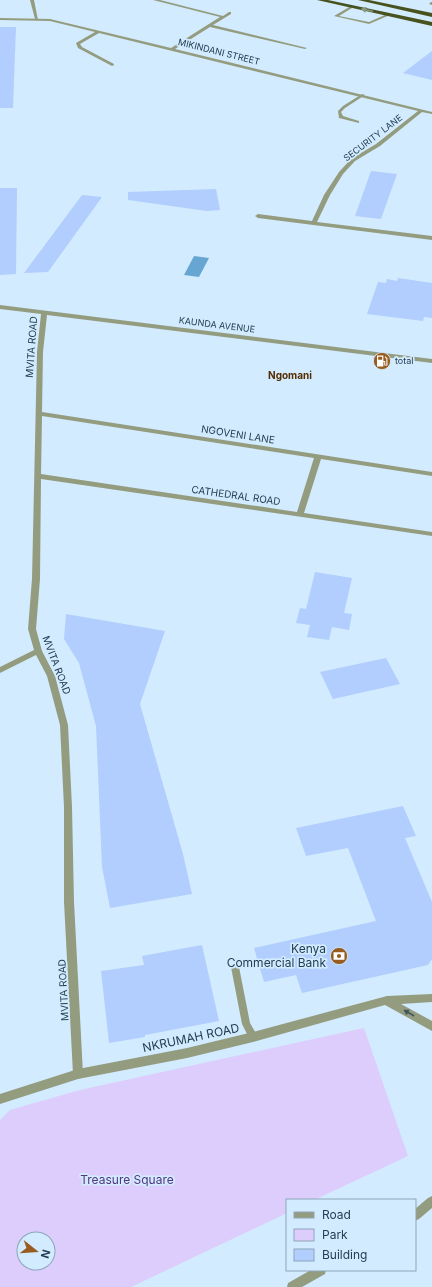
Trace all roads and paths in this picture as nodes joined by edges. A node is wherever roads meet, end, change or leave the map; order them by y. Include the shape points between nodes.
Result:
1 (32, 0) edge
2 (155, 0) edge
3 (320, 0) edge
4 (361, 0) edge
5 (336, 1) edge
6 (351, 6) junction
7 (230, 13) dead end
8 (388, 15) junction
9 (432, 15) edge
10 (223, 18) junction
11 (0, 19) edge
12 (36, 19) junction
13 (432, 24) edge
14 (210, 26) junction
15 (98, 32) junction
16 (305, 48) dead end
17 (172, 49) junction
18 (112, 65) dead end
19 (363, 96) junction
20 (422, 110) junction
21 (432, 112) edge
22 (357, 122) dead end
23 (258, 216) dead end
24 (314, 223) junction
25 (432, 238) edge
26 (0, 307) edge
27 (44, 312) junction
28 (432, 360) edge
29 (40, 414) junction
30 (318, 456) junction
31 (432, 474) edge
32 (38, 476) junction
33 (300, 515) junction
34 (432, 534) edge
35 (38, 651) junction
36 (0, 670) edge
37 (235, 967) dead end
38 (432, 998) edge
39 (387, 1000) junction
40 (432, 1026) edge
41 (253, 1037) junction
42 (78, 1074) junction
43 (0, 1099) edge
44 (432, 1201) edge
45 (416, 1215) edge
46 (320, 1271) edge
47 (292, 1287) edge

1 - 12 lane
2 - 10 street
3 - 5 highway
4 - 9 highway
5 - 6 highway
8 -> 6 highway
6 - 8 lane via 336,16 369,23
7 - 10 street
8 - 13 highway
10 - 14 street
11 - 12 street, MIKINDANI STREET
12 - 15 street, MIKINDANI STREET
14 - 16 street
14 - 17 street
15 - 17 street, MIKINDANI STREET
15 - 18 street via 78,44 80,48
17 - 19 street, MIKINDANI STREET
19 - 20 street, MIKINDANI STREET
19 - 22 lane via 339,112 341,117
20 - 21 street, MIKINDANI STREET
20 - 24 street, SECURITY LANE via 354,160 341,173
23 - 24 street
24 - 25 street
26 - 27 street, KAUNDA AVENUE
27 - 28 street, KAUNDA AVENUE
27 - 29 street, MVITA ROAD via 40,352
29 - 30 street, NGOVENI LANE
29 - 32 street, MVITA ROAD
30 - 31 street, NGOVENI LANE
30 - 33 street
32 - 33 street, CATHEDRAL ROAD
32 - 35 street, MVITA ROAD via 36,579 32,629
33 - 34 street, CATHEDRAL ROAD
35 - 36 street
35 - 42 street, MVITA ROAD via 51,676 64,725 69,902
37 - 41 lane via 246,1024
38 - 39 street, NKRUMAH ROAD
40 -> 39 street
39 - 41 street, NKRUMAH ROAD
41 - 42 street, NKRUMAH ROAD via 187,1053
42 - 43 street, NKRUMAH ROAD
44 - 45 lane
46 - 47 lane

